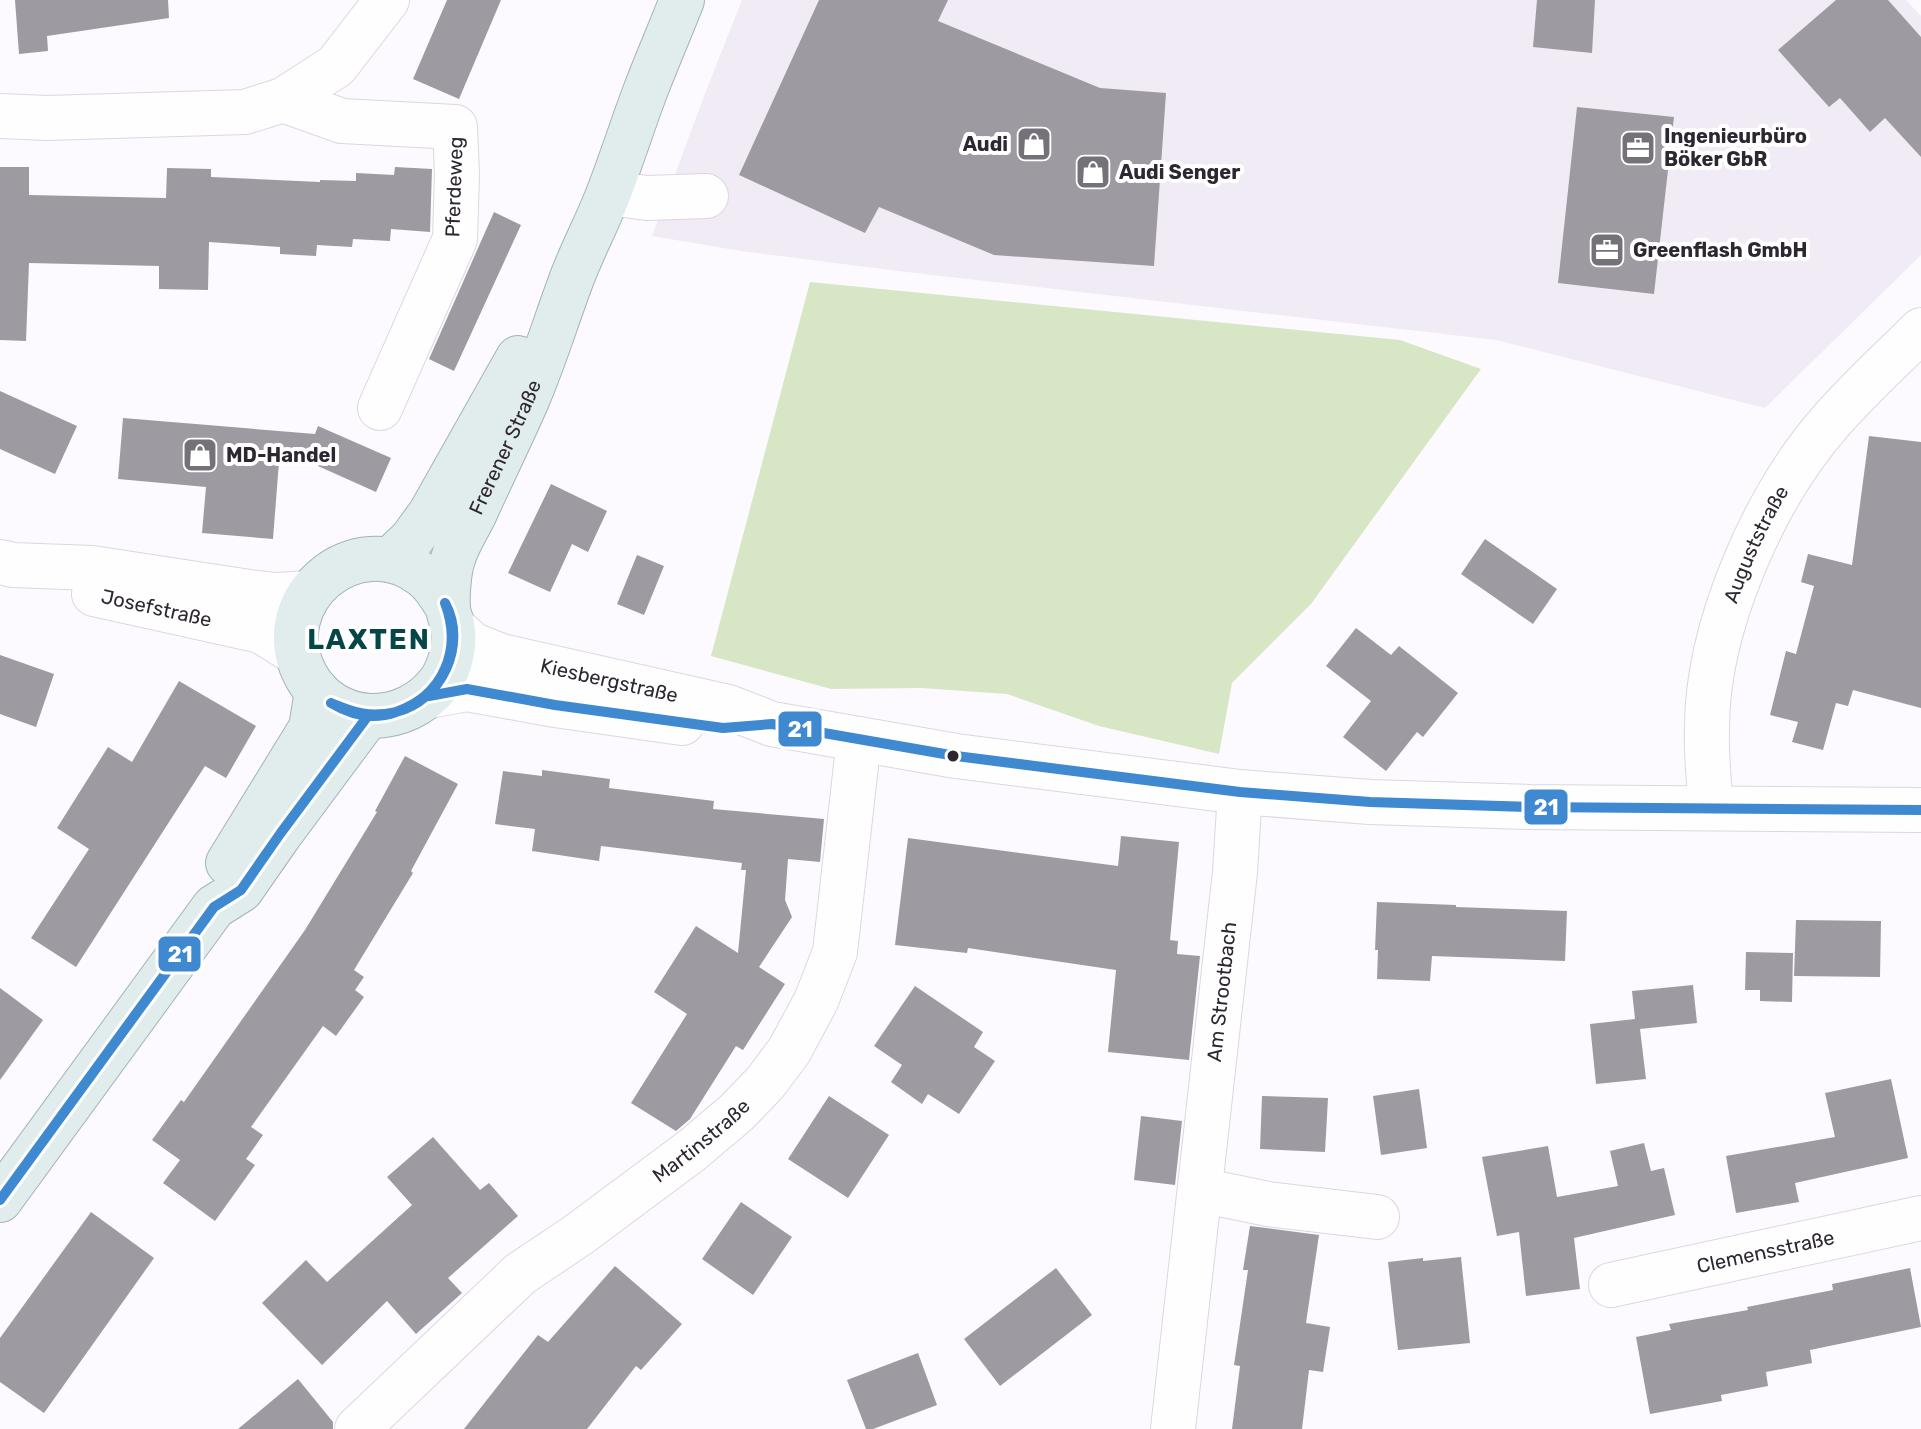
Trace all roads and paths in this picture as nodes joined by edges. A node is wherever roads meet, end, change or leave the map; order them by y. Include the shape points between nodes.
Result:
1 (387, 0) edge
2 (682, 0) edge
3 (283, 100) junction
4 (0, 116) edge
5 (609, 193) junction
6 (706, 196) dead end
7 (569, 284) junction
8 (1921, 330) edge
9 (380, 408) dead end
10 (390, 560) junction
11 (7, 564) edge
12 (310, 593) junction
13 (450, 617) junction
14 (307, 672) junction
15 (429, 696) junction
16 (367, 717) junction
17 (772, 724) junction
18 (859, 739) junction
19 (1240, 792) junction
20 (1711, 808) junction
21 (1921, 810) edge
22 (214, 907) junction
23 (1200, 1190) junction
24 (0, 1200) edge
25 (1377, 1217) dead end
26 (1921, 1218) edge
27 (1611, 1285) dead end
28 (357, 1429) edge
29 (1173, 1429) edge

1 - 3 street via 336,66
2 - 5 main road, Frerener Straße
3 - 4 street via 245,112
3 - 9 street, Pferdeweg via 342,121 455,127 455,239
5 - 6 street
5 - 7 main road, Frerener Straße
7 - 10 main road, Frerener Straße via 527,343 430,514
7 - 13 main road, Frerener Straße via 527,400 452,559
8 - 20 street, Auguststraße via 1830,422 1766,515 1737,583 1714,659 1706,727
10 - 12 main road via 348,563
10 - 13 main road via 422,575 438,591
11 - 12 street, Josefstraße via 92,568 276,595
11 - 14 street, Josefstraße via 77,590 261,631
12 - 14 main road via 296,634
13 - 15 main road via 450,662
13 - 17 street, Kiesbergstraße via 473,645 501,656 728,707
14 - 16 main road via 323,698
14 - 22 main road via 311,728 220,878
15 - 16 main road via 411,708
15 - 17 street, Kiesbergstraße via 467,689 723,728
16 - 22 main road via 241,890
17 - 18 street, Kiesbergstraße
18 - 19 street, Kiesbergstraße
18 - 28 street, Martinstraße via 835,952 789,1051 736,1113 520,1274
19 - 20 street, Kiesbergstraße via 1384,803
19 - 23 street, Am Strootbach
20 - 21 street, Kiesbergstraße
22 - 24 main road
23 - 25 street
23 - 29 street, Am Strootbach
26 - 27 street, Clemensstraße

